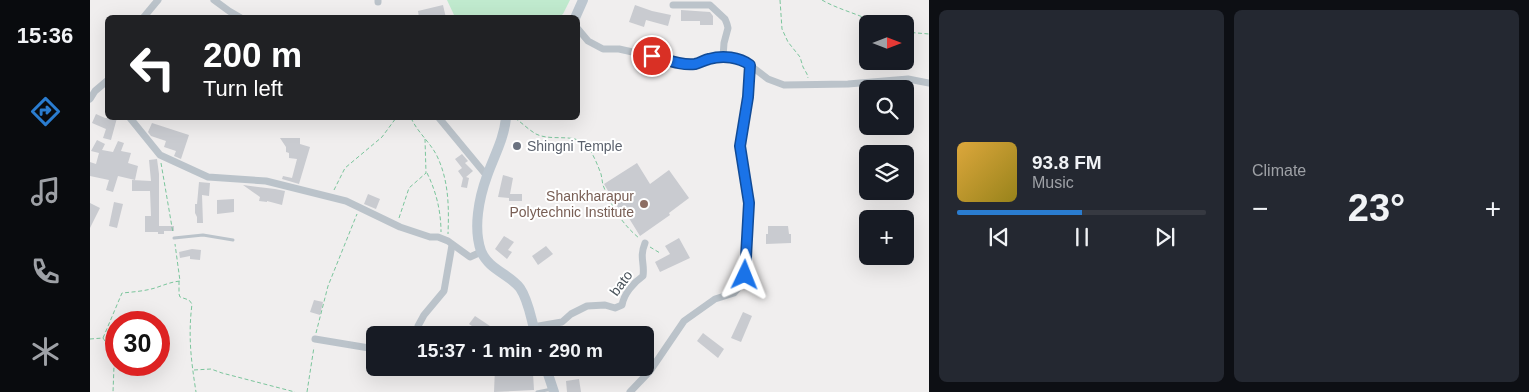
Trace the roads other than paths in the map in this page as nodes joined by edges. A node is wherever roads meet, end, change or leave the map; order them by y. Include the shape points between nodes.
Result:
1 (158, 0) edge
2 (214, 0) edge
3 (583, 0) edge
4 (673, 6) dead end
5 (146, 15) edge
6 (236, 15) edge
7 (576, 15) edge
8 (580, 31) edge
9 (723, 57) junction
10 (750, 65) junction
11 (105, 83) edge
12 (929, 83) edge
13 (90, 99) edge
14 (132, 120) edge
15 (441, 120) edge
16 (506, 120) edge
17 (487, 176) junction
18 (174, 238) road end
19 (233, 240) dead end
20 (450, 243) junction
21 (645, 243) road end
22 (482, 252) junction
23 (418, 326) edge
24 (533, 326) edge
25 (550, 326) edge
26 (315, 339) road end
27 (366, 348) edge
28 (548, 376) edge
29 (553, 391) edge
30 (537, 392) edge
31 (630, 392) edge

1 - 5 street
2 - 6 street
3 - 7 main road
4 - 9 street via 710,5 725,19 728,28
8 - 9 street via 588,41 603,49 620,49 682,64
9 - 10 street via 743,60
10 - 12 street via 775,82 791,85 908,79
10 - 31 street via 740,146 749,203 744,281 734,292 715,299 684,321 650,371
11 - 13 street
14 - 20 street via 160,155 208,177 266,181 346,201 400,227
15 - 17 street
16 - 17 main road via 501,144
17 - 22 main road via 478,212 478,239
18 - 19 lane via 203,235
20 - 22 street via 470,257
20 - 23 street via 444,291
21 - 25 street, bato via 641,261 643,276 623,298 622,305 614,308 587,306
22 - 24 main road via 487,263 521,289
26 - 27 street
28 - 29 main road
29 - 30 lane

